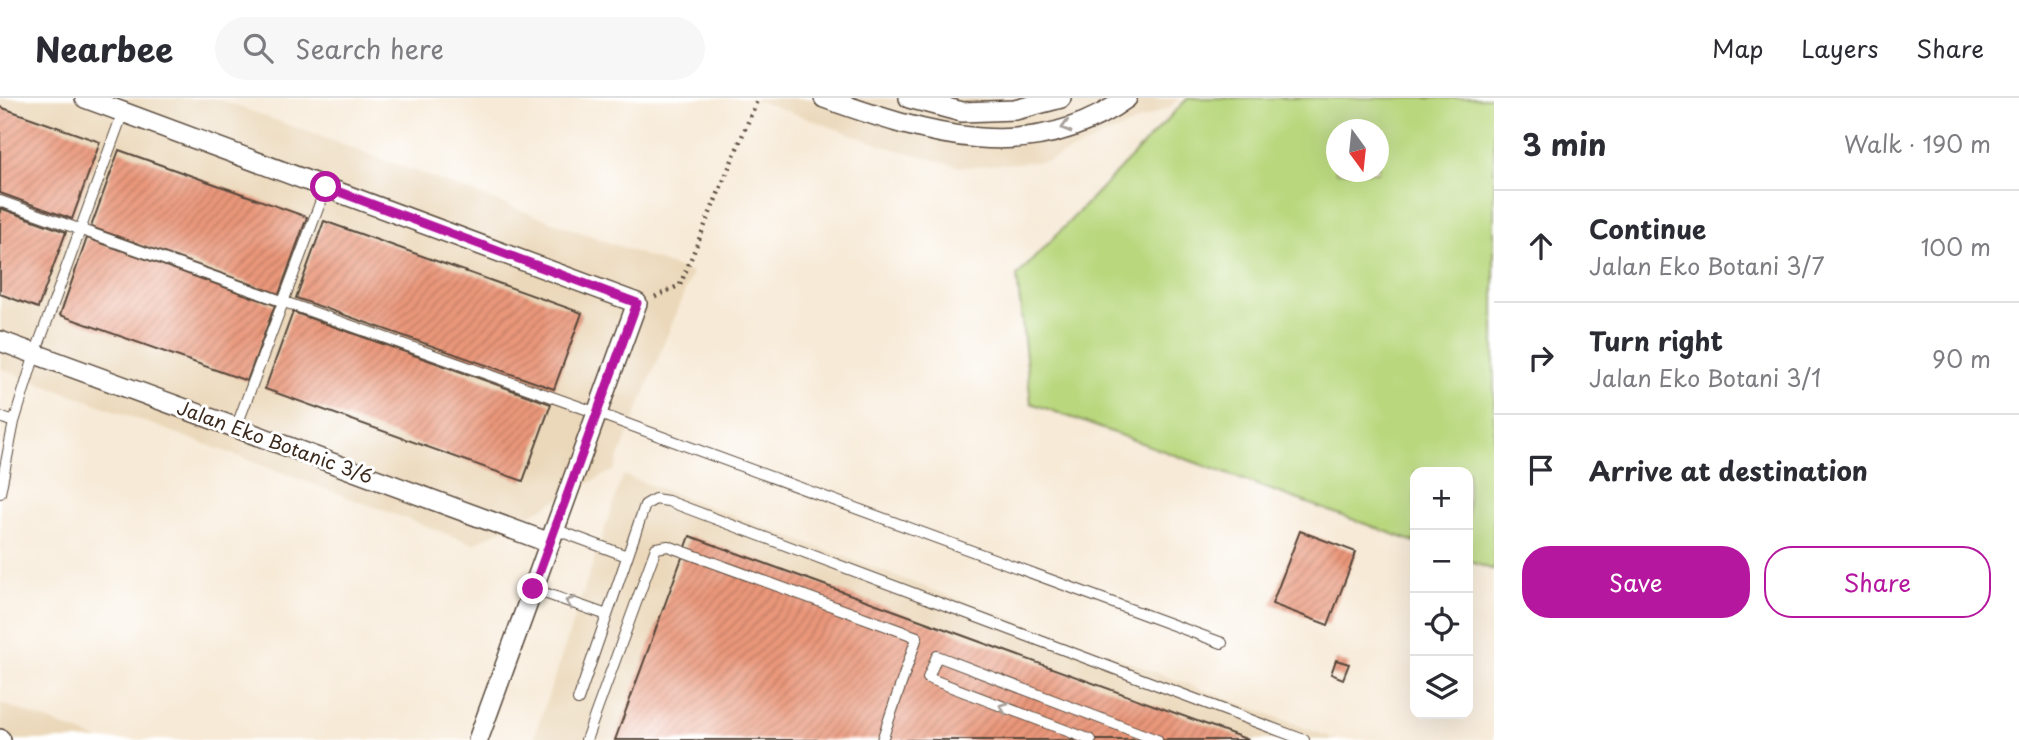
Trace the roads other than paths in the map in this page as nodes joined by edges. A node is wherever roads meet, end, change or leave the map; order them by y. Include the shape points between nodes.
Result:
1 (85, 98) edge
2 (824, 98) edge
3 (909, 98) edge
4 (1061, 98) edge
5 (1127, 98) edge
6 (123, 112) junction
7 (326, 187) junction
8 (0, 201) edge
9 (80, 229) junction
10 (284, 301) junction
11 (0, 341) edge
12 (35, 354) junction
13 (597, 412) junction
14 (0, 417) edge
15 (13, 422) junction
16 (236, 428) junction
17 (0, 493) edge
18 (552, 536) junction
19 (627, 556) junction
20 (533, 589) junction
21 (607, 615) junction
22 (1222, 643) dead end
23 (578, 699) dead end
24 (1298, 739) edge
25 (478, 740) edge
26 (586, 740) edge
27 (882, 740) edge
28 (1091, 740) edge
29 (1157, 740) edge

1 - 6 street
5 -> 2 street via 1071,127 1017,139 962,138 896,123
3 - 4 street via 962,112 1015,110
6 - 7 street
6 - 9 lane
7 - 10 lane
7 - 13 street via 637,303
8 - 9 lane
9 - 10 lane
9 - 12 lane
10 - 13 lane
10 - 16 lane
11 - 12 street, Jalan Eko Botanic 3/6
12 - 15 lane
12 - 16 street, Jalan Eko Botanic 3/6
13 - 18 street
13 - 22 lane
14 - 15 lane
15 - 17 lane
16 - 18 street, Jalan Eko Botanic 3/6
18 - 19 lane
18 - 20 street
19 - 21 lane
19 - 24 lane via 645,505 655,499 668,501
21 -> 20 lane
20 - 25 street
21 - 23 lane
26 - 27 lane via 656,548 668,546 917,637
28 -> 29 lane via 928,678 937,656

